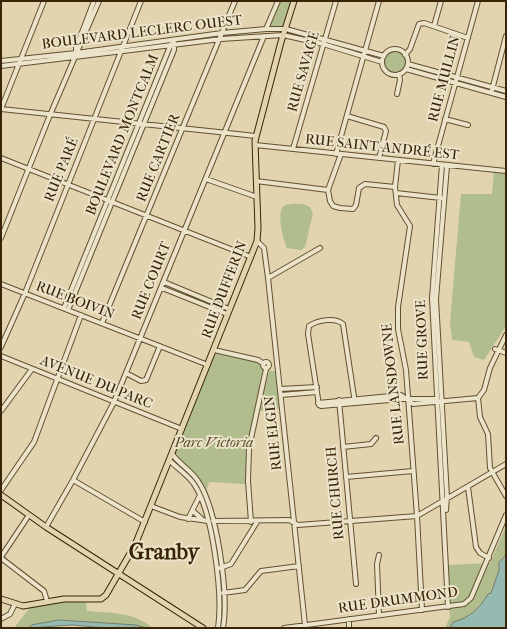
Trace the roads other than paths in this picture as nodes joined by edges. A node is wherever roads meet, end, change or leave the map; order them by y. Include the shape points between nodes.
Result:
1 (44, 1) edge
2 (94, 1) edge
3 (98, 1) edge
4 (141, 1) edge
5 (235, 1) edge
6 (278, 1) edge
7 (294, 1) edge
8 (336, 1) edge
9 (379, 1) edge
10 (441, 1) edge
11 (478, 1) edge
12 (434, 26) junction
13 (266, 29) junction
14 (286, 29) junction
15 (222, 33) junction
16 (283, 35) junction
17 (264, 36) junction
18 (506, 36) edge
19 (468, 38) junction
20 (221, 39) junction
21 (172, 40) junction
22 (324, 42) junction
23 (173, 45) junction
24 (123, 46) junction
25 (121, 52) junction
26 (364, 54) junction
27 (75, 55) junction
28 (405, 55) junction
29 (384, 56) junction
30 (21, 59) junction
31 (1, 61) edge
32 (382, 62) junction
33 (19, 64) junction
34 (1, 66) edge
35 (407, 66) junction
36 (399, 74) junction
37 (456, 80) junction
38 (493, 87) junction
39 (506, 91) edge
40 (491, 92) junction
41 (397, 94) dead end
42 (506, 97) edge
43 (1, 109) edge
44 (50, 115) junction
45 (347, 116) junction
46 (446, 119) junction
47 (95, 120) junction
48 (142, 125) junction
49 (468, 125) dead end
50 (182, 129) junction
51 (224, 133) junction
52 (256, 136) junction
53 (255, 145) junction
54 (294, 149) junction
55 (338, 154) junction
56 (1, 158) edge
57 (378, 158) junction
58 (398, 160) junction
59 (433, 164) junction
60 (445, 165) junction
61 (29, 169) junction
62 (506, 171) edge
63 (206, 179) junction
64 (256, 182) junction
65 (68, 185) junction
66 (395, 187) junction
67 (328, 190) junction
68 (396, 193) junction
69 (257, 197) junction
70 (441, 198) junction
71 (110, 201) junction
72 (147, 216) junction
73 (184, 230) junction
74 (2, 232) edge
75 (1, 238) edge
76 (257, 241) junction
77 (320, 248) dead end
78 (251, 257) junction
79 (268, 278) junction
80 (164, 282) junction
81 (1, 284) edge
82 (162, 288) junction
83 (25, 293) junction
84 (194, 295) junction
85 (192, 300) junction
86 (66, 309) junction
87 (228, 311) junction
88 (81, 315) junction
89 (102, 324) junction
90 (506, 335) edge
91 (140, 338) junction
92 (160, 346) junction
93 (1, 347) edge
94 (496, 349) junction
95 (214, 350) junction
96 (506, 353) edge
97 (1, 356) edge
98 (208, 365) junction
99 (277, 365) junction
100 (268, 367) junction
101 (32, 369) junction
102 (126, 373) junction
103 (58, 379) junction
104 (317, 387) junction
105 (301, 388) junction
106 (280, 389) junction
107 (317, 392) junction
108 (302, 393) junction
109 (280, 395) junction
110 (478, 398) junction
111 (408, 399) junction
112 (355, 401) junction
113 (438, 401) junction
114 (114, 402) junction
115 (339, 402) junction
116 (1, 411) edge
117 (182, 429) junction
118 (376, 438) dead end
119 (343, 447) junction
120 (172, 454) junction
121 (170, 461) junction
122 (506, 464) edge
123 (412, 471) junction
124 (491, 472) junction
125 (346, 477) junction
126 (73, 480) junction
127 (468, 486) junction
128 (1, 490) edge
129 (1, 495) edge
130 (200, 495) junction
131 (506, 496) edge
132 (445, 498) junction
133 (202, 503) junction
134 (208, 504) junction
135 (195, 505) junction
136 (151, 506) junction
137 (193, 511) junction
138 (29, 515) junction
139 (506, 515) edge
140 (417, 516) junction
141 (188, 519) junction
142 (203, 520) junction
143 (210, 521) junction
144 (294, 521) junction
145 (350, 521) junction
146 (145, 522) junction
147 (251, 522) junction
148 (257, 522) junction
149 (46, 527) junction
150 (379, 555) dead end
151 (1, 558) edge
152 (489, 558) junction
153 (299, 566) junction
154 (216, 568) junction
155 (222, 568) junction
156 (120, 574) junction
157 (356, 584) dead end
158 (222, 594) junction
159 (1, 598) edge
160 (47, 601) junction
161 (15, 604) junction
162 (448, 607) junction
163 (422, 610) junction
164 (379, 615) junction
165 (1, 619) edge
166 (349, 619) junction
167 (305, 625) junction
168 (203, 628) edge
169 (218, 628) edge
170 (223, 628) edge
171 (284, 628) edge
172 (349, 628) edge

1 - 30 street
2 - 27 street
3 - 27 street
4 - 24 street, RUE PARÉ
5 - 15 street, RUE CARTIER
6 - 13 street
7 - 14 main road, RUE DUFFERIN
8 - 22 street, RUE SAVAGE
9 - 26 street
10 - 12 street
11 - 19 street, RUE MULLIN
12 - 19 street
12 - 28 street via 424,23 417,25 410,49
13 - 14 street, BOULEVARD LECLERC OUEST
13 - 15 street, BOULEVARD LECLERC OUEST
14 - 16 main road, RUE DUFFERIN
14 - 22 street, BOULEVARD LECLERC OUEST
15 - 20 street, RUE CARTIER
15 - 21 street, BOULEVARD LECLERC OUEST
16 - 17 street, BOULEVARD LECLERC OUEST
16 - 22 street, BOULEVARD LECLERC OUEST
16 - 52 main road, RUE DUFFERIN
17 - 20 street, BOULEVARD LECLERC OUEST
17 - 51 street, RUE COURT
18 - 38 street
19 - 37 street, RUE MULLIN
20 - 23 street, BOULEVARD LECLERC OUEST
20 - 50 street, RUE CARTIER
21 - 23 street, BOULEVARD MONTCALM
21 - 24 street, BOULEVARD LECLERC OUEST
22 - 26 street
22 - 54 street, RUE SAVAGE
23 - 25 street, BOULEVARD LECLERC OUEST
23 - 48 street, BOULEVARD MONTCALM
24 - 25 street, RUE PARÉ
24 - 27 street, BOULEVARD LECLERC OUEST
25 - 27 street, BOULEVARD LECLERC OUEST
25 - 47 street, RUE PARÉ
26 - 29 street
26 - 32 street
26 - 45 street
27 - 30 street, BOULEVARD LECLERC OUEST
27 - 33 street, BOULEVARD LECLERC OUEST
27 - 44 street
28 - 29 street via 396,50
28 - 35 street
29 - 32 street
30 - 31 street, BOULEVARD LECLERC OUEST
30 - 33 street
32 - 36 street via 388,73
33 - 34 street, BOULEVARD LECLERC OUEST
33 - 43 street
35 - 36 street
35 - 37 street
36 - 41 street
37 - 38 street
37 - 40 street
37 - 46 street, RUE MULLIN
38 - 39 street
38 - 40 street
40 - 42 street
43 - 44 street
44 - 47 street
44 - 61 street
45 - 55 street
45 - 57 street via 384,127 386,130
46 - 49 street
46 - 59 street, RUE MULLIN
47 - 48 street
47 - 65 street, RUE PARÉ
48 - 50 street
48 - 71 street, BOULEVARD MONTCALM
50 - 51 street
50 - 72 street, RUE CARTIER
51 - 52 street
51 - 63 street, RUE COURT
52 - 53 main road, RUE DUFFERIN
53 - 54 street, RUE SAINT-ANDRÉ EST
53 - 64 main road, RUE DUFFERIN
54 - 55 street, RUE SAINT-ANDRÉ EST
55 - 57 street, RUE SAINT-ANDRÉ EST
55 - 67 street
56 - 61 street
57 - 58 street, RUE SAINT-ANDRÉ EST
58 - 59 street, RUE SAINT-ANDRÉ EST
58 - 66 street, RUE LANSDOWNE
59 - 60 street, RUE SAINT-ANDRÉ EST
60 - 62 street, RUE SAINT-ANDRÉ EST
60 - 70 street, RUE GROVE
61 - 65 street
61 - 74 street
63 - 69 street
63 - 73 street, RUE COURT
64 - 67 street
64 - 69 main road, RUE DUFFERIN
65 - 71 street
65 - 83 street, RUE PARÉ
66 - 67 street via 362,185 359,188 356,205 348,210 333,206
66 - 68 street, RUE LANSDOWNE
68 - 70 street
68 - 111 street, RUE LANSDOWNE via 399,211 410,226 398,307 398,329 406,370
69 - 76 main road, RUE DUFFERIN
70 - 113 street, RUE GROVE via 436,299
71 - 72 street
71 - 86 street, BOULEVARD MONTCALM
72 - 73 street
72 - 89 street, RUE CARTIER
73 - 78 street
73 - 80 street, RUE COURT
74 - 75 street
76 - 78 main road, RUE DUFFERIN
76 - 79 street, RUE ELGIN via 264,248
77 - 79 street
78 - 87 main road, RUE DUFFERIN
79 - 99 street, RUE ELGIN
80 - 82 street, RUE COURT
80 - 84 street
81 - 83 street, RUE BOIVIN
82 - 85 street
82 - 91 street, RUE COURT
83 - 86 street, RUE BOIVIN
83 - 93 street, RUE PARÉ
84 - 85 street
84 - 87 street
85 - 87 street
86 - 88 street, RUE BOIVIN
87 - 95 main road, RUE DUFFERIN
88 - 89 street, RUE BOIVIN
88 - 103 street
89 - 91 street, RUE BOIVIN
90 - 94 street
91 - 92 street, RUE BOIVIN
91 - 102 street, RUE COURT
92 - 98 street, RUE BOIVIN
92 - 102 street via 146,380
94 - 96 street
94 - 110 street via 484,390
95 - 98 main road, RUE DUFFERIN
95 - 100 street via 258,360
97 - 101 street, AVENUE DU PARC
98 - 117 main road, RUE DUFFERIN
99 - 100 street
99 - 106 street, RUE ELGIN
100 - 147 street via 249,448
101 - 103 street, AVENUE DU PARC
101 - 116 street
102 - 114 street, RUE COURT
103 - 114 street, AVENUE DU PARC
103 - 128 street via 31,449
104 - 105 street
104 - 107 street
104 - 112 street via 309,326 314,323 340,321 345,328 348,367
105 - 106 street
105 - 108 street
106 - 109 street, RUE ELGIN
107 - 108 street
107 - 115 street via 321,406
108 - 109 street
109 - 144 street, RUE ELGIN
110 - 113 street
110 - 124 street via 480,417 488,434
111 - 112 street
111 - 113 street
111 - 123 street, RUE LANSDOWNE
112 - 115 street
113 - 132 street, RUE GROVE
114 - 117 street, AVENUE DU PARC
114 - 126 street, RUE COURT
115 - 119 street, RUE CHURCH
117 - 120 main road, RUE DUFFERIN
118 - 119 street via 371,444
119 - 125 street, RUE CHURCH
120 - 121 main road, RUE DUFFERIN
120 - 134 street via 198,481
121 - 130 street via 194,483
121 - 136 main road, RUE DUFFERIN
122 - 124 street
123 - 125 street
123 - 140 street, RUE LANSDOWNE
124 - 127 street
124 - 131 street
125 - 145 street, RUE CHURCH
126 - 146 street
126 - 149 street, RUE COURT
127 - 132 street
127 - 152 street via 476,547
129 - 138 main road
130 - 133 street
130 - 135 street
132 - 140 street
132 - 162 street, RUE GROVE via 443,514
133 - 134 street
133 - 135 street
133 - 143 street
134 - 143 street
135 - 137 street
136 - 141 street
136 - 146 main road, RUE DUFFERIN
137 - 141 street
137 - 142 street
138 - 149 main road
138 - 151 street
139 - 152 street, RUE DRUMMOND
140 - 145 street
140 - 163 street, RUE LANSDOWNE
141 - 142 street
142 - 143 street
143 - 147 street
143 - 154 street
143 - 155 street
144 - 145 street via 298,525
144 - 148 street
144 - 153 street, RUE ELGIN
145 - 157 street, RUE CHURCH
146 - 156 main road, RUE DUFFERIN
147 - 148 street
148 - 155 street via 231,564
149 - 156 main road
150 - 164 street
151 - 160 street via 44,591
152 - 162 street, RUE DRUMMOND via 471,598 464,604
153 - 158 street via 261,571 245,590
153 - 167 street, RUE ELGIN
154 - 155 street
154 - 158 street
155 - 158 street
156 - 160 main road, RUE DUFFERIN via 101,599
156 - 168 main road
158 - 169 street
158 - 170 street via 225,612
159 - 161 main road
160 - 161 main road via 28,605
161 - 165 street via 10,614
162 - 163 street, RUE DRUMMOND
163 - 164 street, RUE DRUMMOND
164 - 166 street, RUE DRUMMOND
166 - 167 street, RUE DRUMMOND
166 - 172 street
167 - 171 street, RUE DRUMMOND

